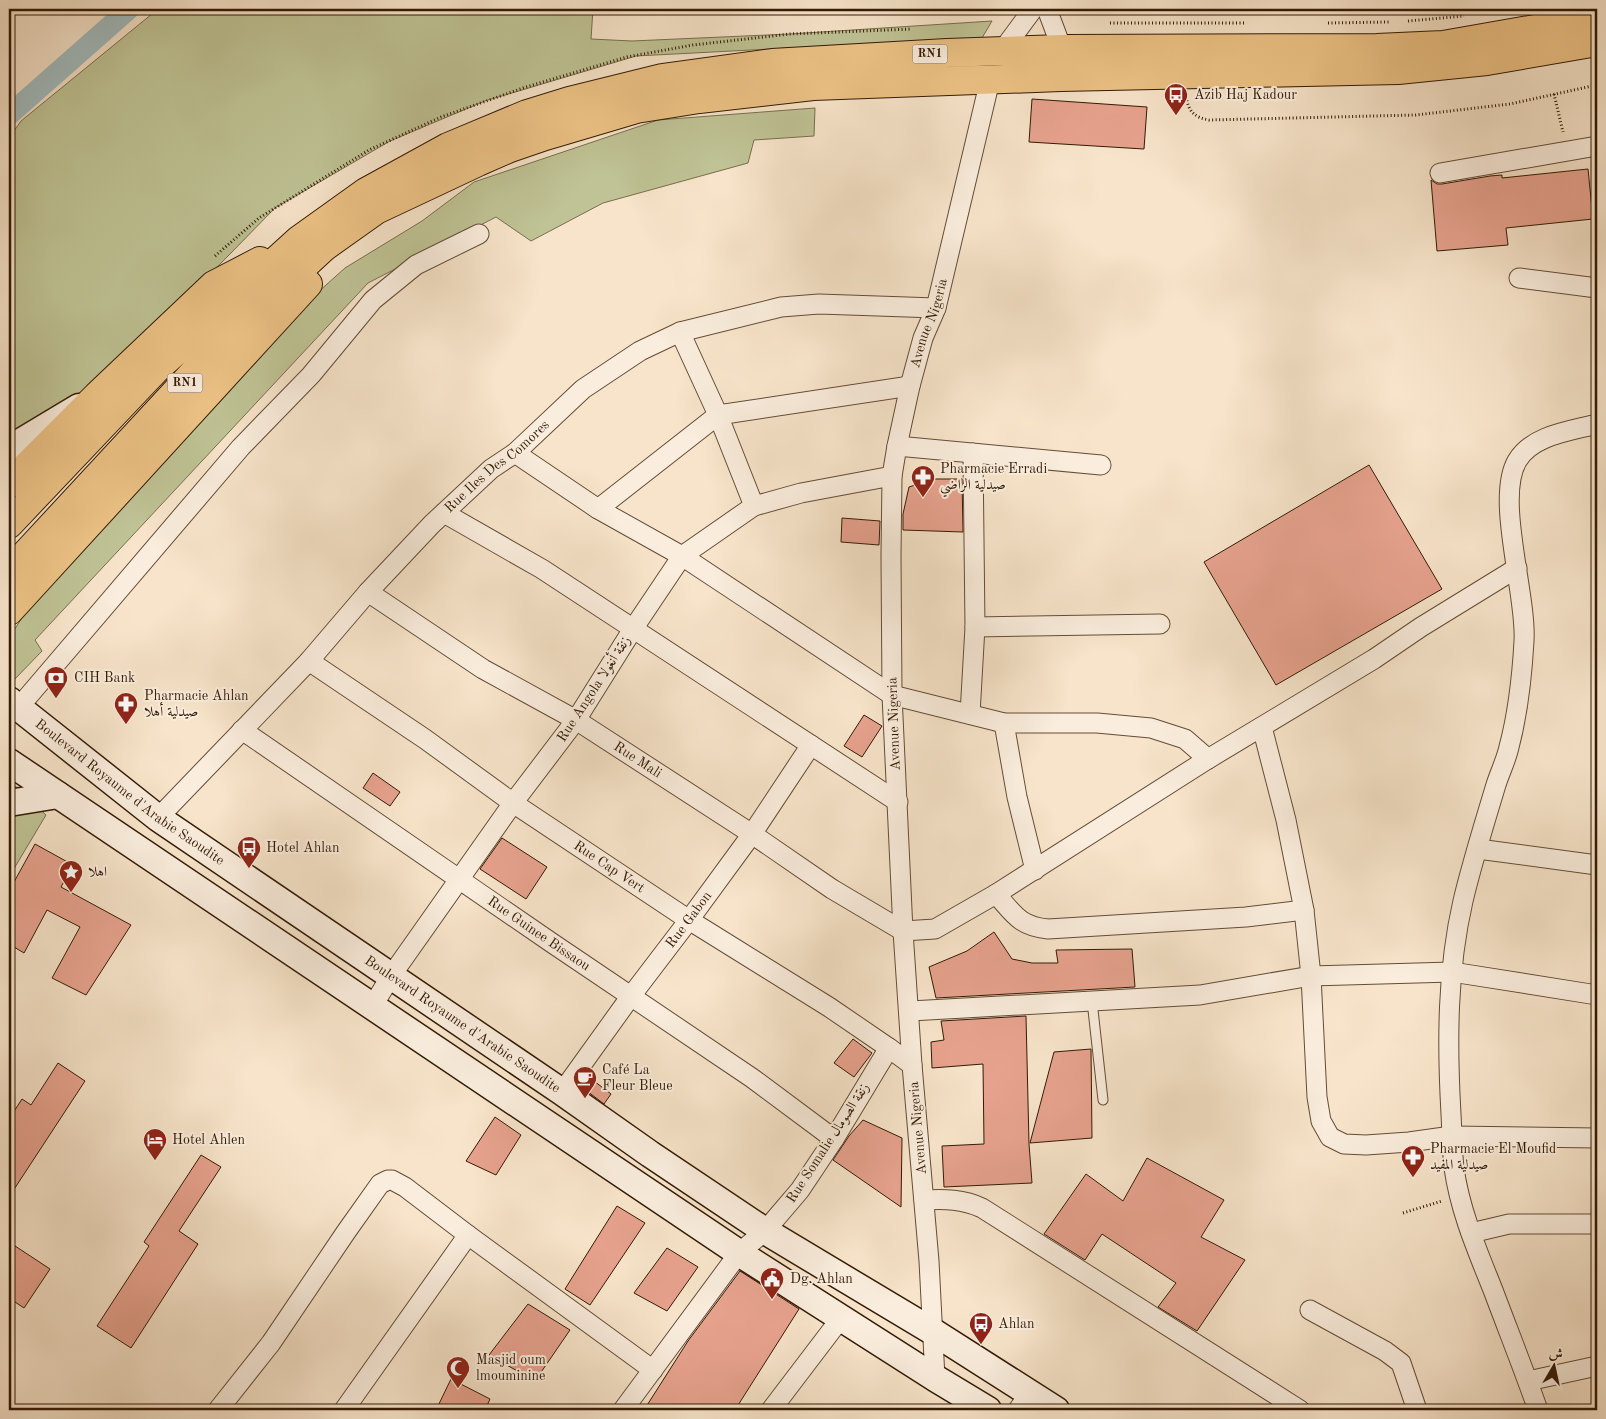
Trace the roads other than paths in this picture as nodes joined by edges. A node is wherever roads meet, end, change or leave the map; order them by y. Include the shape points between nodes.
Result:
1 (1033, 9) edge
2 (1047, 9) edge
3 (1597, 15) edge
4 (1597, 42) edge
5 (1062, 49) junction
6 (1002, 52) junction
7 (990, 80) junction
8 (1597, 146) edge
9 (1440, 173) dead end
10 (376, 210) junction
11 (479, 234) dead end
12 (299, 240) junction
13 (1519, 278) dead end
14 (1597, 288) edge
15 (936, 308) junction
16 (680, 332) junction
17 (910, 386) junction
18 (97, 396) junction
19 (718, 415) junction
20 (1597, 424) edge
21 (897, 446) junction
22 (9, 449) edge
23 (515, 453) junction
24 (974, 453) junction
25 (1101, 465) dead end
26 (892, 476) junction
27 (9, 484) edge
28 (754, 506) junction
29 (598, 509) junction
30 (444, 513) junction
31 (9, 524) edge
32 (682, 556) junction
33 (1517, 568) junction
34 (9, 572) edge
35 (368, 592) junction
36 (9, 611) edge
37 (1160, 624) dead end
38 (975, 627) junction
39 (633, 629) junction
40 (309, 662) junction
41 (892, 695) junction
42 (14, 703) edge
43 (970, 714) junction
44 (576, 720) junction
45 (1004, 723) junction
46 (1262, 727) junction
47 (242, 730) junction
48 (811, 745) junction
49 (1208, 759) junction
50 (9, 762) edge
51 (58, 795) junction
52 (898, 802) junction
53 (9, 803) edge
54 (513, 803) junction
55 (158, 818) junction
56 (752, 834) junction
57 (1478, 849) junction
58 (1597, 865) edge
59 (1035, 870) junction
60 (459, 879) junction
61 (996, 894) junction
62 (1304, 910) junction
63 (689, 920) junction
64 (903, 931) junction
65 (1452, 972) junction
66 (391, 976) junction
67 (1310, 976) junction
68 (1597, 995) edge
69 (631, 996) junction
70 (1092, 1002) junction
71 (372, 1008) junction
72 (910, 1012) junction
73 (889, 1048) junction
74 (912, 1066) junction
75 (562, 1092) junction
76 (1103, 1100) dead end
77 (1452, 1136) junction
78 (1597, 1138) edge
79 (834, 1139) junction
80 (924, 1200) junction
81 (1597, 1224) edge
82 (765, 1231) junction
83 (1471, 1233) junction
84 (468, 1236) junction
85 (739, 1253) junction
86 (1310, 1310) dead end
87 (840, 1318) junction
88 (932, 1331) junction
89 (1597, 1366) edge
90 (653, 1370) junction
91 (935, 1378) junction
92 (1528, 1381) junction
93 (1037, 1405) edge
94 (218, 1410) edge
95 (344, 1410) edge
96 (623, 1410) edge
97 (773, 1410) edge
98 (988, 1410) edge
99 (1300, 1410) edge
100 (1416, 1410) edge
101 (1538, 1410) edge

1 - 6 street
2 - 5 street
3 - 5 highway, RN1 via 1443,45
4 - 7 highway, RN1 via 1487,61 1398,70
5 - 6 highway, RN1
6 - 12 highway, RN1 via 772,63 662,78 569,101 527,114 448,147 366,192
7 - 10 highway, RN1 via 814,86 742,93 636,110 510,148
7 - 15 street, Avenue Nigeria
8 - 9 street
10 - 34 highway, RN1 via 324,247 226,338
10 - 36 highway
11 - 42 street via 416,265 374,300 311,375 241,446
12 - 18 highway via 214,285
12 - 31 highway, RN1 via 156,369
13 - 14 street
15 - 16 street, Rue Iles Des Comores via 819,304 781,307
15 - 17 street, Avenue Nigeria via 923,338
16 - 19 street
16 - 23 street, Rue Iles Des Comores via 640,351 584,390
17 - 19 street
17 - 21 street, Avenue Nigeria
18 - 22 main road
18 - 27 highway
19 - 28 street
19 - 29 street
20 - 33 street via 1546,438 1533,445 1517,462 1510,487
21 - 24 street
21 - 26 street, Avenue Nigeria
23 - 29 street
23 - 30 street, Rue Iles Des Comores via 491,469
24 - 25 street
24 - 38 street
26 - 28 street, Rue Angola زنقة أنغولا via 801,493
26 - 41 street, Avenue Nigeria
28 - 32 street, Rue Angola زنقة أنغولا
29 - 32 street
30 - 35 street, Rue Iles Des Comores
30 - 39 street via 542,569
32 - 39 street, Rue Angola زنقة أنغولا
32 - 41 street
33 - 46 street
33 - 57 street via 1525,638 1519,695 1508,751
35 - 40 street, Rue Iles Des Comores
35 - 44 street, Rue Mali via 483,669
37 - 38 street
38 - 43 street
39 - 44 street, Rue Angola زنقة أنغولا
39 - 48 street
40 - 47 street, Rue Iles Des Comores
40 - 54 street, Rue Cap Vert via 425,739
41 - 43 street
41 - 52 street, Avenue Nigeria
42 - 55 main road, Boulevard Royaume d'Arabie Saoudite
43 - 45 street
44 - 54 street, Rue Angola زنقة أنغولا
44 - 56 street, Rue Mali
45 - 49 street via 1097,723 1151,728 1185,738
45 - 59 street via 1017,797
46 - 49 street
46 - 62 street via 1286,820
47 - 55 street, Rue Iles Des Comores
47 - 60 street, Rue Guinee Bissaou
48 - 52 street
48 - 56 street, Rue Gabon
49 - 59 street
50 - 51 main road
51 - 53 main road
51 - 71 main road
52 - 64 street, Avenue Nigeria
54 - 60 street, Rue Angola زنقة أنغولا
54 - 63 street, Rue Cap Vert
55 - 66 main road, Boulevard Royaume d'Arabie Saoudite
56 - 63 street, Rue Gabon
56 - 64 street, Rue Mali
57 - 58 street
57 - 65 street via 1463,902
59 - 61 street
60 - 66 street, Rue Angola زنقة أنغولا
60 - 69 street, Rue Guinee Bissaou
61 - 62 street via 1020,920 1036,928 1048,929
61 - 64 street via 935,929
62 - 67 street
63 - 69 street, Rue Gabon
63 - 73 street, Rue Cap Vert
64 - 72 street, Avenue Nigeria
65 - 67 street
65 - 68 street
65 - 77 street via 1449,1078
66 - 71 street, Rue Angola زنقة أنغولا
66 - 75 main road, Boulevard Royaume d'Arabie Saoudite
67 - 70 street via 1200,995
67 - 77 street via 1317,1097 1321,1121 1330,1137 1344,1144 1366,1145
69 - 75 street, Rue Gabon
69 - 79 street, Rue Guinee Bissaou via 752,1078
70 - 72 street
70 - 76 lane
71 - 85 main road
72 - 74 street, Avenue Nigeria
73 - 74 street, Rue Cap Vert
73 - 79 street, Rue Somalie زنقة الصومال
74 - 80 street, Avenue Nigeria
75 - 82 main road, Boulevard Royaume d'Arabie Saoudite
77 - 78 street
77 - 83 street via 1459,1195
79 - 82 street, Rue Somalie زنقة الصومال via 800,1190
80 - 88 street, Avenue Nigeria
80 - 99 street via 948,1199 973,1204 993,1215
81 - 83 street via 1509,1224
82 - 85 street, Rue Somalie زنقة الصومال
82 - 88 main road, Boulevard Royaume d'Arabie Saoudite
83 - 92 street
84 - 90 street
84 - 94 street via 405,1187 392,1180 384,1182 271,1343
84 - 95 street
85 - 87 main road
85 - 90 street, Rue Somalie زنقة الصومال
86 - 100 street via 1385,1351 1400,1363
87 - 91 main road
87 - 97 street
88 - 91 street, Avenue Nigeria
88 - 93 main road, Boulevard Royaume d'Arabie Saoudite
89 - 92 street
90 - 96 street, Rue Somalie زنقة الصومال
91 - 98 main road
92 - 101 street

